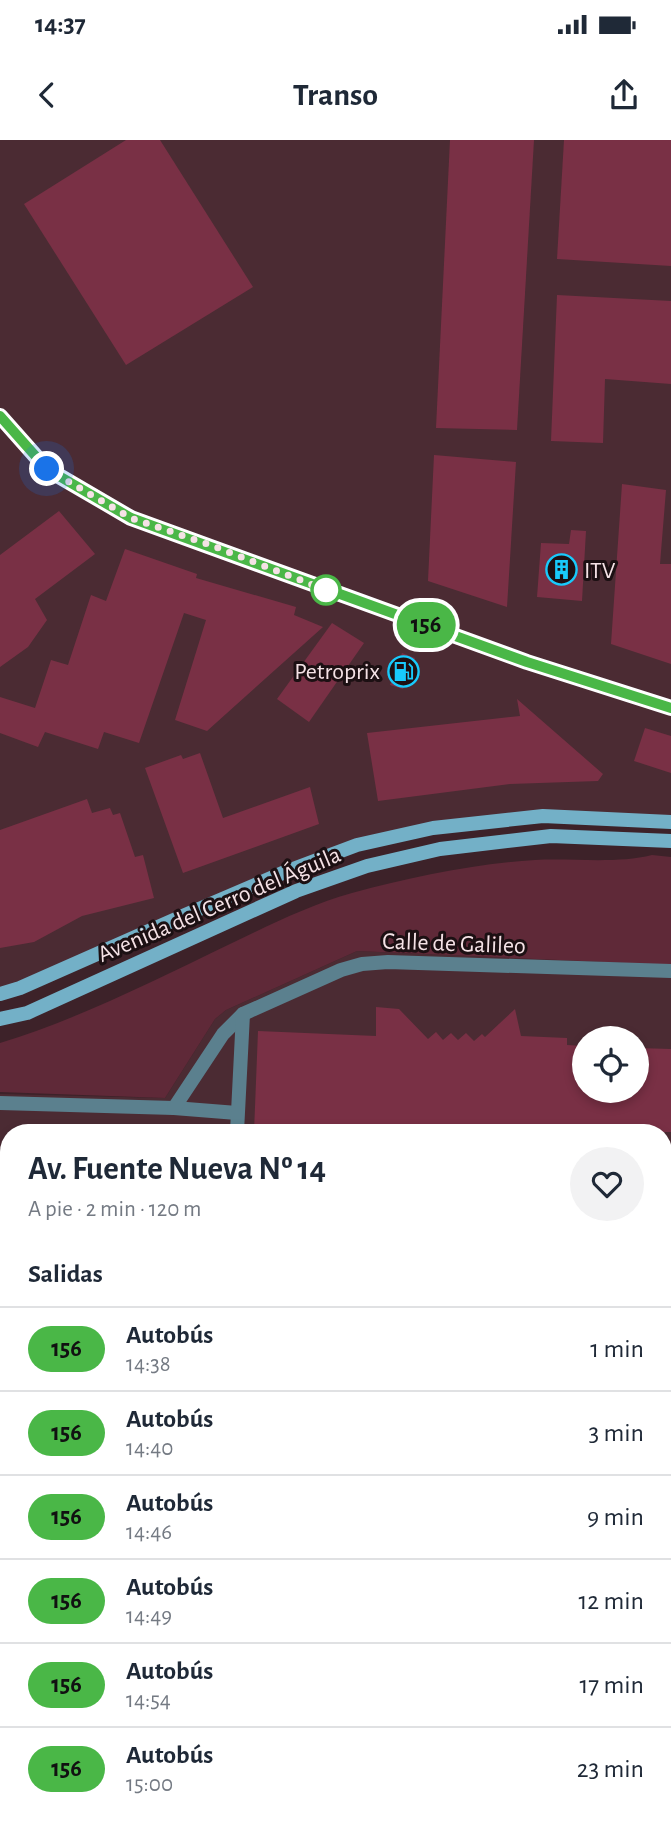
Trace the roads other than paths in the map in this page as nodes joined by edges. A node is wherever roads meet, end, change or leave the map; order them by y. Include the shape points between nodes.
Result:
1 (0, 415) edge
2 (671, 708) edge
3 (671, 822) edge
4 (671, 841) edge
5 (671, 971) edge
6 (0, 994) edge
7 (243, 1014) junction
8 (0, 1019) edge
9 (0, 1102) edge
10 (174, 1108) junction
11 (237, 1112) junction
12 (237, 1124) edge

1 - 2 street via 47,469 131,518 527,662
3 - 6 main road, Avenida del Cerro del Águila via 543,816 433,828 357,845
4 - 8 main road, Avenida del Cerro del Águila via 551,836 440,849 367,866 296,891 27,1013
5 - 7 street, Calle de Galileo via 362,964
7 - 10 street, Calle de Galileo via 223,1034
7 - 11 street
9 - 10 street
10 - 11 street
11 - 12 street

